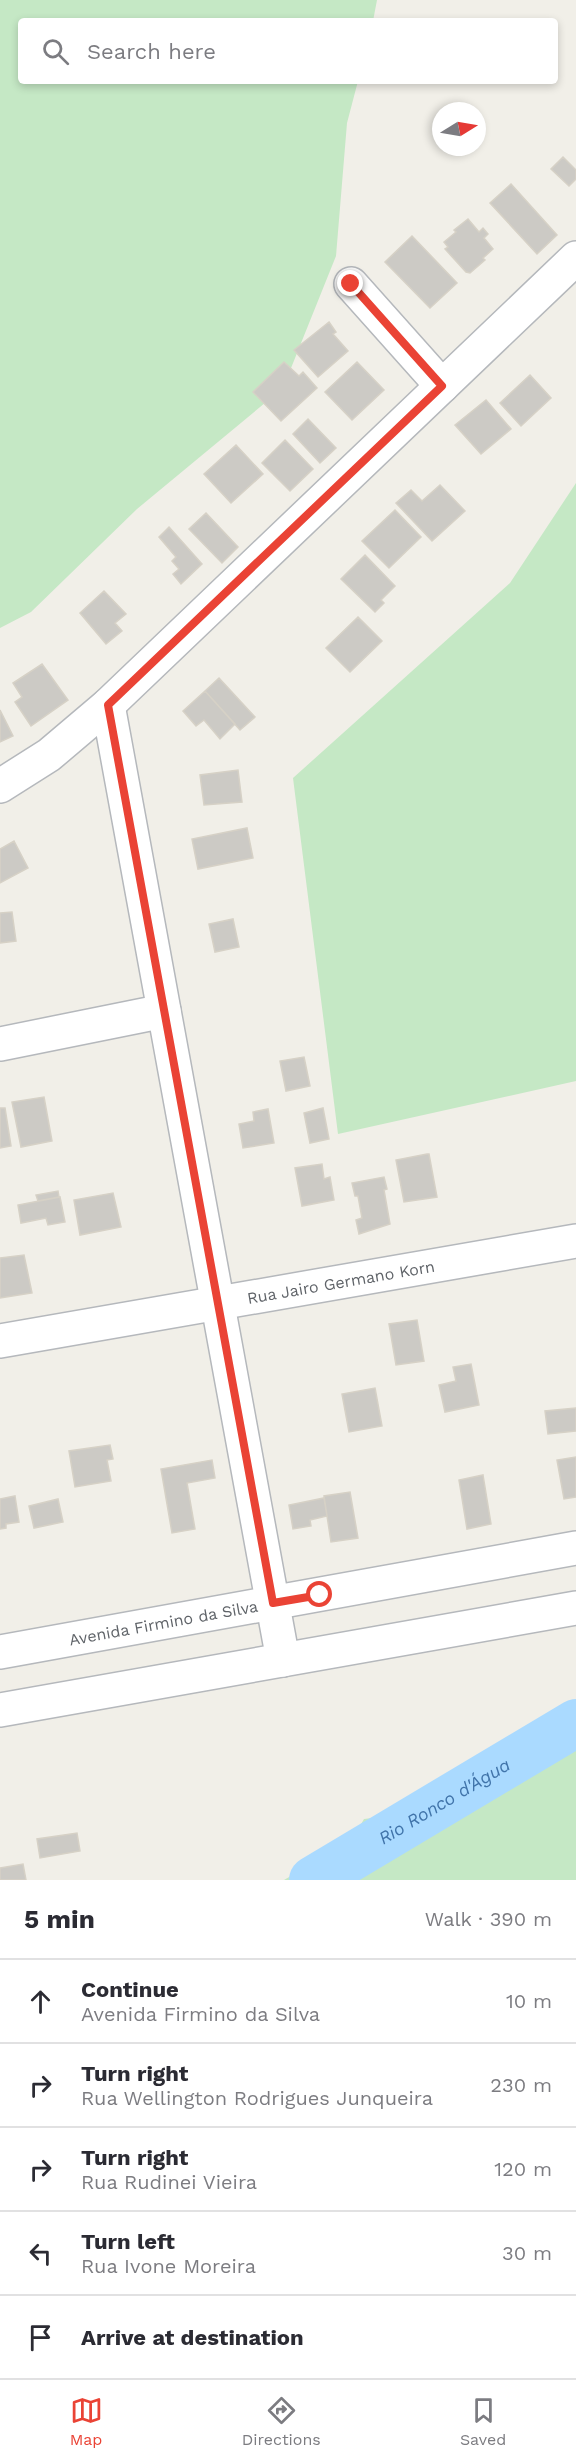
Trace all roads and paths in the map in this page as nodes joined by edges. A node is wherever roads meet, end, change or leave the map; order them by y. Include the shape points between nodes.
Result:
1 (576, 258) edge
2 (351, 284) dead end
3 (442, 386) junction
4 (108, 705) junction
5 (0, 786) edge
6 (164, 1011) junction
7 (0, 1044) edge
8 (576, 1241) edge
9 (218, 1302) junction
10 (0, 1341) edge
11 (576, 1548) edge
12 (273, 1603) junction
13 (576, 1608) edge
14 (0, 1652) edge
15 (284, 1660) junction
16 (0, 1710) edge

1 - 3 street
2 - 3 street
3 - 4 street
4 - 5 street via 49,755
4 - 6 street
6 - 7 street
6 - 9 street
8 - 9 street, Rua Jairo Germano Korn
9 - 10 street, Rua Jairo Germano Korn
9 - 12 street
11 - 12 street, Avenida Firmino da Silva
12 - 14 street, Avenida Firmino da Silva
12 - 15 street
13 - 15 street
15 - 16 street

